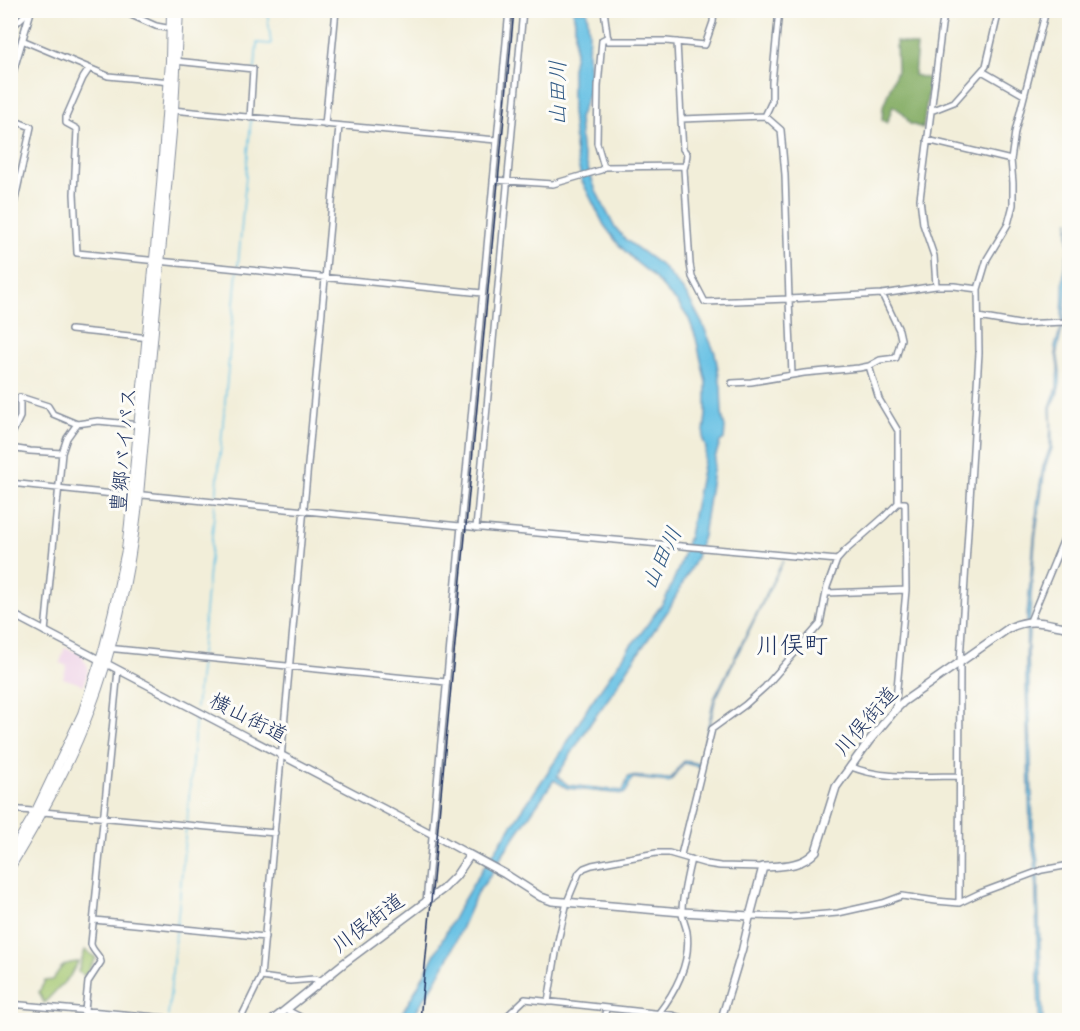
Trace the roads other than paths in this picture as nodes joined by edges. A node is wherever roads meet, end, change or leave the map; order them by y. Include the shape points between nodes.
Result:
1 (31, 10) edge
2 (120, 10) edge
3 (171, 10) edge
4 (179, 10) edge
5 (336, 10) edge
6 (509, 10) edge
7 (523, 10) edge
8 (604, 10) edge
9 (714, 10) edge
10 (779, 10) edge
11 (949, 10) edge
12 (999, 10) edge
13 (1046, 10) edge
14 (10, 29) edge
15 (175, 30) junction
16 (608, 37) junction
17 (22, 40) junction
18 (677, 42) junction
19 (173, 61) junction
20 (89, 69) junction
21 (982, 71) junction
22 (11, 78) edge
23 (172, 82) junction
24 (1024, 95) junction
25 (170, 110) junction
26 (931, 111) junction
27 (765, 116) junction
28 (250, 118) junction
29 (10, 119) edge
30 (681, 119) junction
31 (326, 125) junction
32 (339, 126) junction
33 (496, 140) junction
34 (927, 140) junction
35 (1011, 160) junction
36 (685, 166) junction
37 (602, 168) junction
38 (493, 180) junction
39 (507, 182) junction
40 (10, 222) edge
41 (156, 262) junction
42 (326, 278) junction
43 (936, 286) junction
44 (978, 289) junction
45 (482, 293) junction
46 (882, 294) junction
47 (789, 299) junction
48 (1070, 315) edge
49 (978, 317) junction
50 (71, 330) dead end
51 (150, 338) junction
52 (869, 366) junction
53 (792, 375) junction
54 (732, 383) dead end
55 (77, 424) junction
56 (142, 426) junction
57 (10, 438) edge
58 (10, 448) edge
59 (62, 453) junction
60 (10, 483) edge
61 (59, 487) junction
62 (136, 495) junction
63 (898, 503) junction
64 (304, 512) junction
65 (1070, 524) edge
66 (460, 526) junction
67 (476, 528) junction
68 (837, 560) junction
69 (906, 590) junction
70 (826, 593) junction
71 (10, 613) edge
72 (1030, 621) junction
73 (1070, 628) edge
74 (45, 632) junction
75 (107, 648) junction
76 (102, 662) junction
77 (960, 662) junction
78 (288, 667) junction
79 (118, 670) junction
80 (446, 682) junction
81 (895, 710) junction
82 (282, 755) junction
83 (850, 766) junction
84 (960, 776) junction
85 (10, 809) edge
86 (40, 811) junction
87 (103, 817) junction
88 (275, 833) junction
89 (432, 834) junction
90 (10, 855) edge
91 (470, 855) junction
92 (681, 855) junction
93 (691, 859) junction
94 (1070, 865) edge
95 (763, 867) junction
96 (10, 868) edge
97 (426, 902) junction
98 (567, 902) junction
99 (959, 903) junction
100 (682, 912) junction
101 (750, 916) junction
102 (93, 920) junction
103 (265, 937) junction
104 (261, 977) junction
105 (322, 981) junction
106 (548, 1002) junction
107 (10, 1004) edge
108 (606, 1008) junction
109 (286, 1010) junction
110 (85, 1011) junction
111 (658, 1014) junction
112 (84, 1020) edge
113 (190, 1020) edge
114 (240, 1020) edge
115 (273, 1020) edge
116 (306, 1020) edge
117 (503, 1020) edge
118 (604, 1020) edge
119 (689, 1020) edge
120 (721, 1020) edge

1 - 14 street
1 - 17 street
2 - 15 street
3 - 15 main road, 豊郷バイパス
4 - 15 main road, 豊郷バイパス
5 - 31 street
6 - 33 street
7 - 39 street
8 - 16 street
9 - 18 street via 705,45
10 - 27 street via 772,101
11 - 26 street via 942,25
12 - 21 street
13 - 24 street
15 - 19 main road, 豊郷バイパス
16 - 18 street via 608,41
16 - 37 street via 602,40 600,52 597,143
17 - 20 street
17 - 22 street
18 - 30 street
19 - 23 main road, 豊郷バイパス
19 - 28 street via 253,69
20 - 23 street via 108,76
20 - 41 street via 66,117 66,123 77,129 77,253
21 - 24 street
21 - 26 street via 954,102
23 - 25 main road, 豊郷バイパス
24 - 35 street
25 - 28 street
25 - 41 main road, 豊郷バイパス
26 - 34 street
27 - 30 street
27 - 47 street via 781,130
28 - 31 street
29 - 40 street via 31,127
30 - 36 street via 683,149 687,154
31 - 32 street
32 - 33 street
32 - 42 street
33 - 38 street
34 - 35 street
34 - 43 street via 920,199 923,224 934,256
35 - 44 street via 1013,205 1008,224 987,259
36 - 37 street
36 - 47 street via 690,264 705,302
37 - 39 street via 553,184
38 - 39 street
38 - 45 street
39 - 67 street
41 - 42 street
41 - 51 main road, 豊郷バイパス
42 - 45 street
42 - 64 street
43 - 44 street
43 - 46 street
44 - 49 street
45 - 66 street
46 - 47 street
46 - 52 street via 901,339 896,358
47 - 53 street
48 - 49 street via 1065,322 1018,324
49 - 77 street
50 - 51 street
51 - 56 main road, 豊郷バイパス
52 - 53 street
52 - 63 street via 879,399 898,431
53 - 54 street
55 - 56 street via 98,421
55 - 57 street via 53,414 48,406 20,397 20,417
55 - 59 street
56 - 62 main road, 豊郷バイパス
58 - 59 street
59 - 61 street
60 - 61 street
61 - 62 street
61 - 74 street
62 - 64 street
62 - 75 main road, 豊郷バイパス
63 - 68 street
63 - 69 street via 905,503
64 - 66 street
64 - 78 street
65 - 72 street
66 - 67 street
66 - 80 street
67 - 68 street
68 - 70 street
69 - 70 street
69 - 81 street
70 - 92 street via 820,624 765,687 712,729
71 - 74 street, 横山街道
72 - 73 main road
72 - 77 main road, 川俣街道 via 1009,628
74 - 76 street, 横山街道
75 - 76 main road, 豊郷バイパス
75 - 78 street
76 - 79 street, 横山街道
76 - 86 main road, 豊郷バイパス
77 - 81 main road, 川俣街道
77 - 84 street
78 - 80 street
78 - 82 street
79 - 82 street, 横山街道
79 - 87 street
80 - 89 street
81 - 83 main road, 川俣街道
82 - 88 street
82 - 89 street, 横山街道
83 - 84 street via 896,776
83 - 95 main road, 川俣街道 via 836,787 816,851 810,858
84 - 99 street
85 - 86 street
86 - 87 street
86 - 90 main road, 豊郷バイパス
86 - 96 main road, 豊郷バイパス
87 - 88 street
87 - 102 street
88 - 103 street
89 - 91 street, 横山街道
89 - 97 street
91 - 97 main road, 川俣街道 via 456,876
91 - 98 main road via 547,900
92 - 93 street, 川俣街道
92 - 98 street, 川俣街道 via 656,853 591,865 579,873
93 - 95 street, 川俣街道 via 720,866
93 - 100 street
94 - 99 street via 1042,870
95 - 101 main road
97 - 105 main road, 川俣街道
98 - 100 main road
98 - 106 street, 川俣街道
99 - 101 street via 902,896 838,913
100 - 101 main road
100 - 111 street via 688,947 685,965
101 - 120 street
102 - 103 street
102 - 110 street via 92,947 101,962 88,982
103 - 104 street
104 - 105 street
104 - 114 street
105 - 109 main road, 川俣街道
106 - 108 street
106 - 117 street via 525,999
107 - 110 street
108 - 111 street
108 - 118 street
109 - 115 main road, 川俣街道
109 - 116 street
110 - 112 street
110 - 113 street
111 - 119 street

